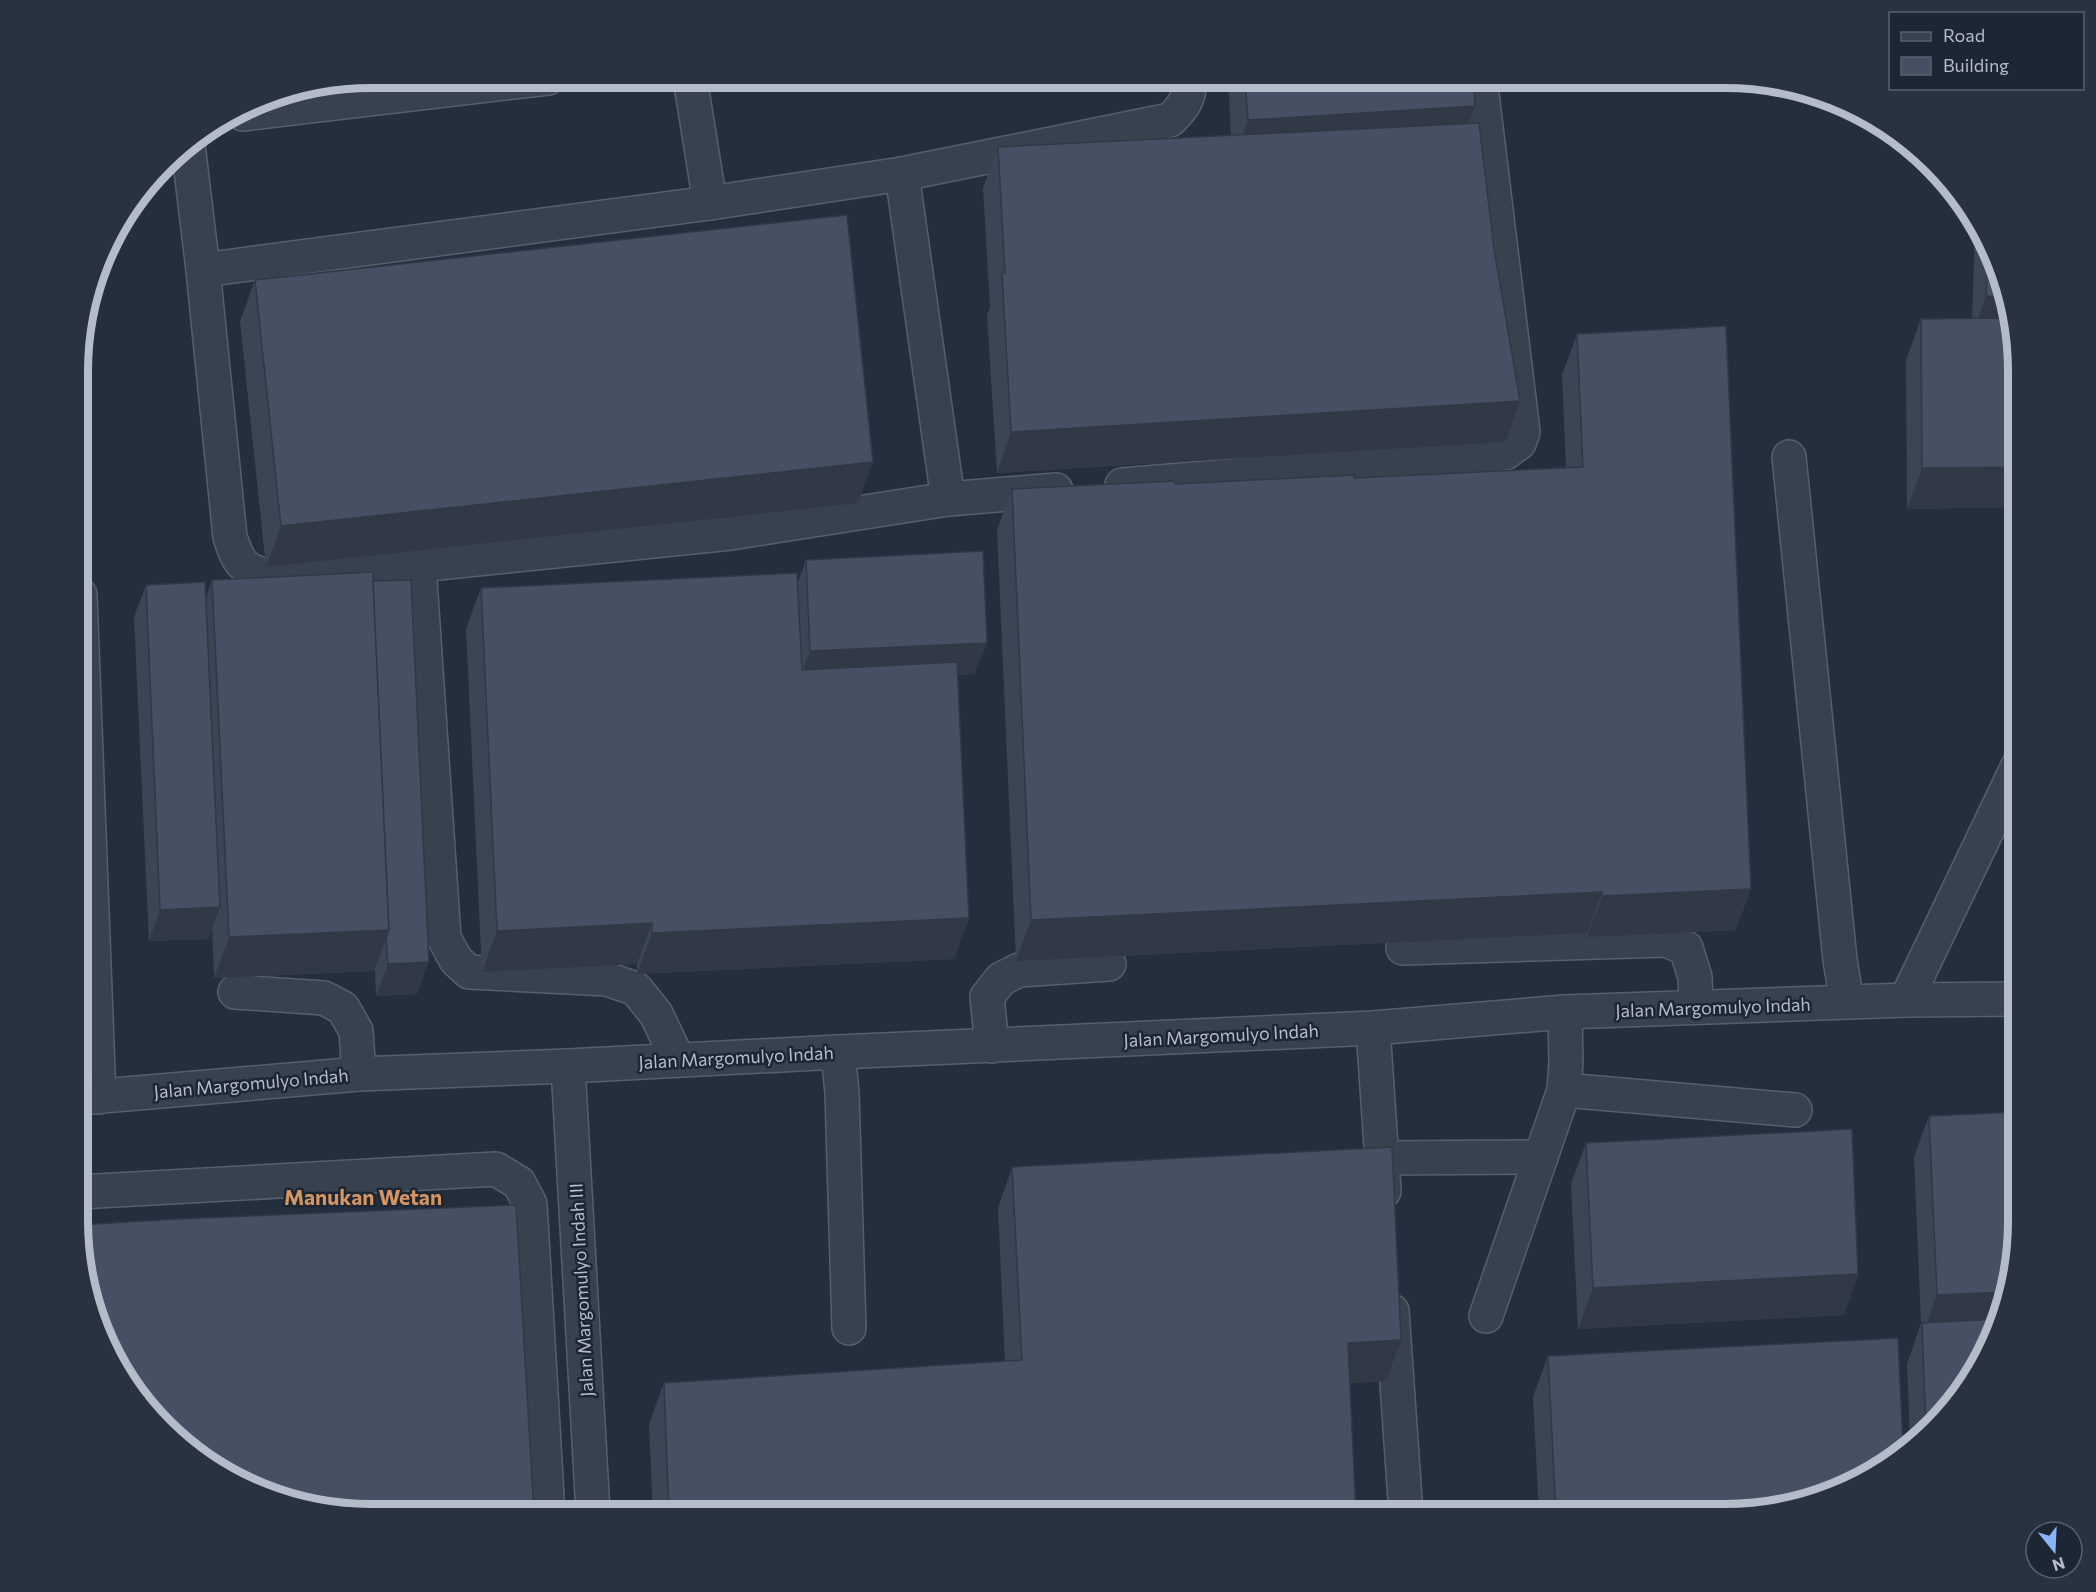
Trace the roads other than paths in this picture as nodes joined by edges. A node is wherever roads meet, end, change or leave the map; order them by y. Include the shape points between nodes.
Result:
1 (463, 88) edge
2 (692, 88) edge
3 (1190, 88) edge
4 (1481, 88) edge
5 (258, 112) edge
6 (189, 155) edge
7 (902, 174) junction
8 (710, 203) junction
9 (203, 270) junction
10 (1790, 457) dead end
11 (948, 499) junction
12 (419, 565) junction
13 (2008, 787) edge
14 (1403, 948) dead end
15 (1108, 964) dead end
16 (235, 992) dead end
17 (2008, 999) edge
18 (1906, 1000) junction
19 (1847, 1002) junction
20 (1696, 1007) junction
21 (1566, 1012) junction
22 (1373, 1028) junction
23 (88, 1042) edge
24 (992, 1046) junction
25 (838, 1052) junction
26 (678, 1060) junction
27 (568, 1066) junction
28 (359, 1074) junction
29 (1564, 1090) junction
30 (89, 1098) edge
31 (1795, 1110) dead end
32 (1541, 1157) junction
33 (1382, 1158) junction
34 (88, 1191) edge
35 (1386, 1217) edge
36 (1390, 1276) edge
37 (1486, 1316) dead end
38 (849, 1328) dead end
39 (547, 1504) edge
40 (592, 1504) edge
41 (1405, 1504) edge

1 - 5 street
2 - 8 street
3 - 7 street via 1183,107 1170,120
4 - 11 street via 1523,432 1519,443 1504,453
6 - 9 street
7 - 8 street
7 - 11 street
8 - 9 street
9 - 12 street via 230,537 237,558 252,573 270,576
10 - 19 street
11 - 12 street via 731,533
12 - 26 street via 444,938 456,960 469,972 607,980 636,989 656,1014
13 - 18 street
14 - 20 street via 1665,940 1686,948 1695,977
15 - 24 street via 1019,970 1001,979 987,997
16 - 28 street via 324,998 344,1008 356,1032
17 - 18 street, Jalan Margomulyo Indah
18 - 19 street, Jalan Margomulyo Indah
19 - 20 street, Jalan Margomulyo Indah
20 - 21 street, Jalan Margomulyo Indah
21 - 22 street, Jalan Margomulyo Indah
21 - 29 street
22 - 24 street, Jalan Margomulyo Indah
22 - 33 street
23 - 30 street, Jalan Margomulyo Indah
24 - 25 street, Jalan Margomulyo Indah
25 - 26 street, Jalan Margomulyo Indah
25 - 38 street via 843,1093
26 - 27 street, Jalan Margomulyo Indah
27 - 28 street, Jalan Margomulyo Indah
27 - 40 street, Jalan Margomulyo Indah III
28 - 30 street, Jalan Margomulyo Indah
29 - 31 street
29 - 32 street
32 - 33 street
32 - 37 street
33 - 35 street
34 - 39 street via 496,1168 519,1183 530,1204
36 - 41 street

